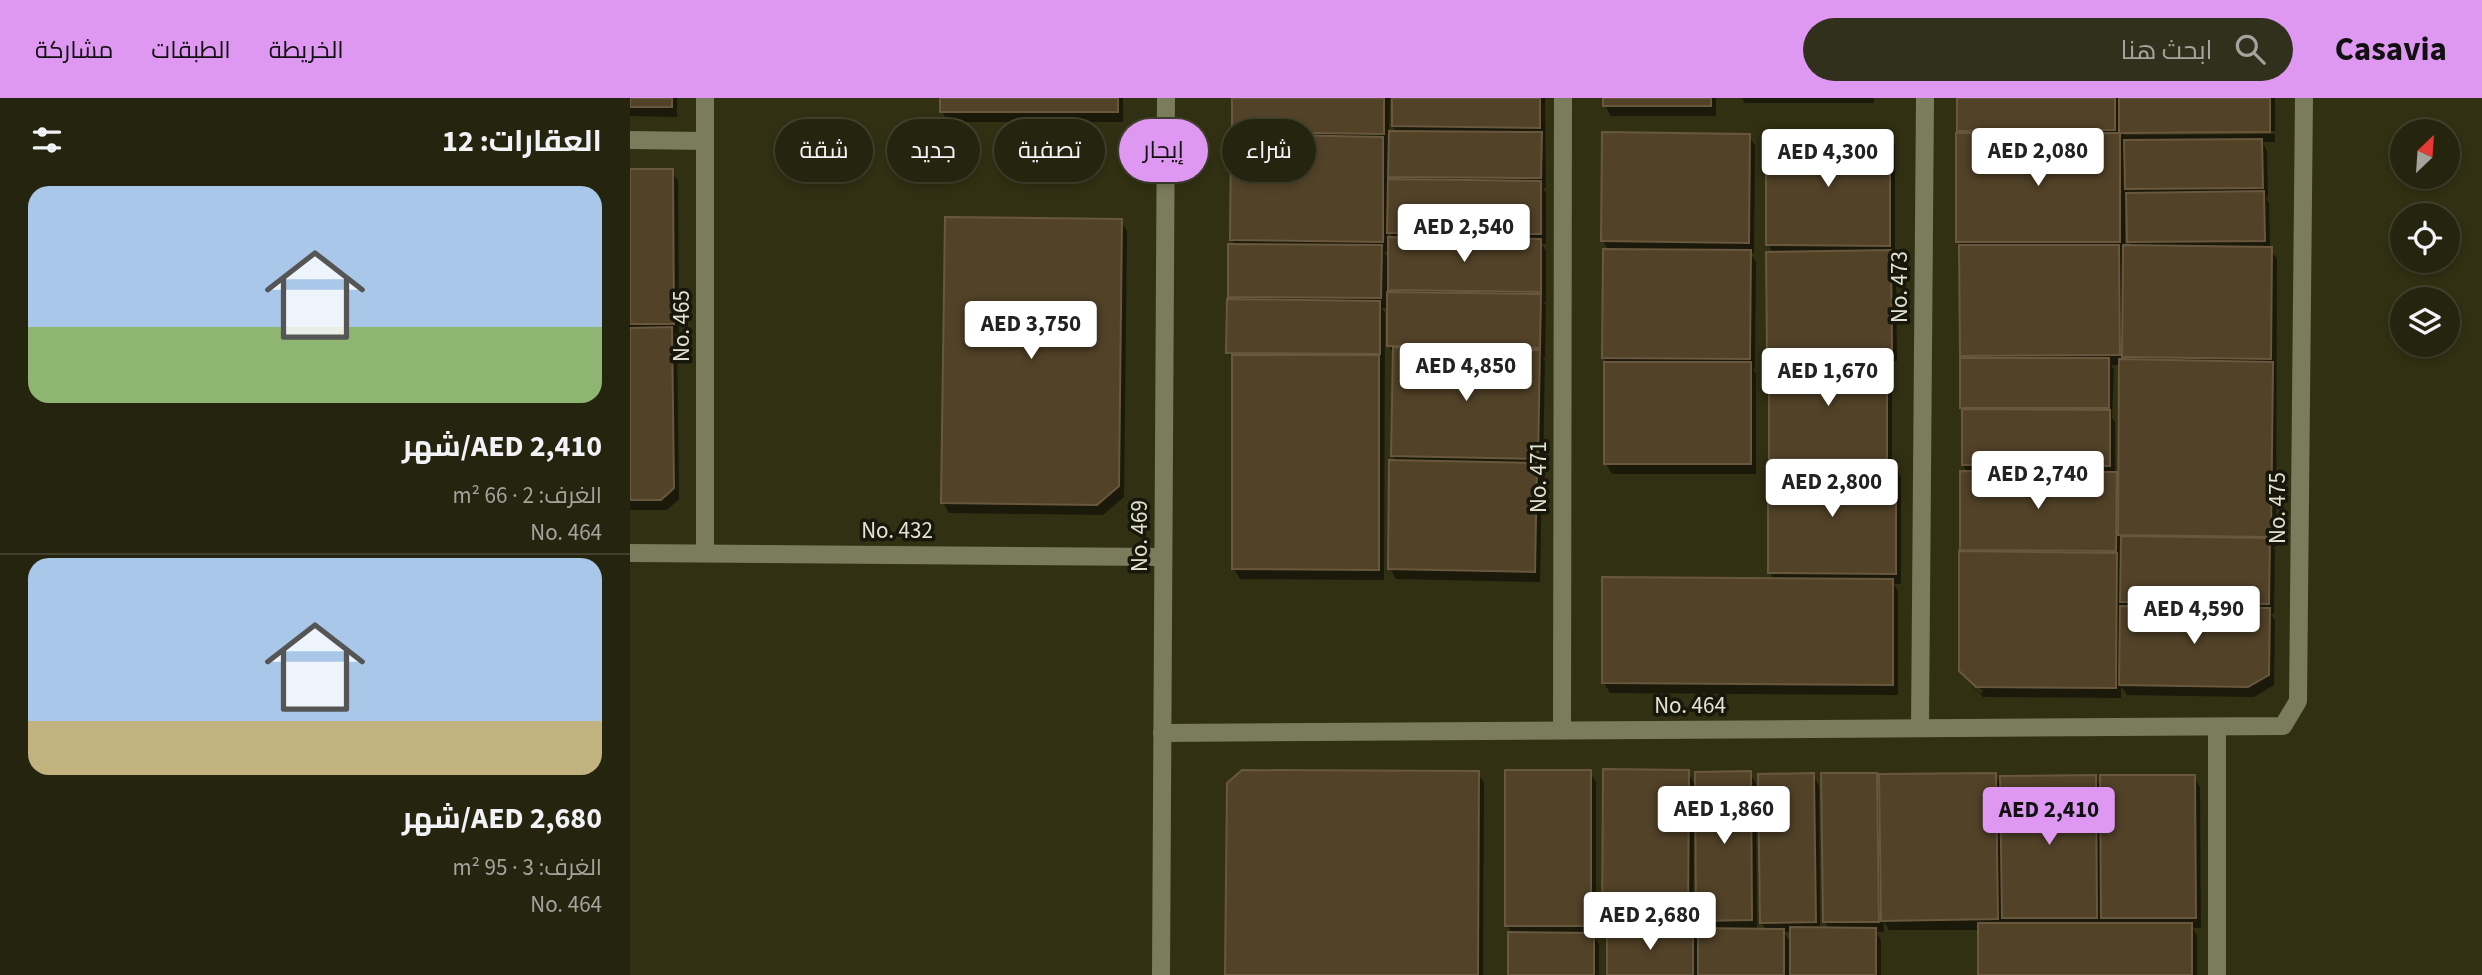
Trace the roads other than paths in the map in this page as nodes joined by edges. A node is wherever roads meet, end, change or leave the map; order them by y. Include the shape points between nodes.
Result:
1 (705, 98) edge
2 (1166, 98) edge
3 (1563, 98) edge
4 (1924, 98) edge
5 (2304, 98) edge
6 (630, 140) edge
7 (705, 141) junction
8 (630, 553) edge
9 (705, 553) junction
10 (1163, 557) junction
11 (2217, 727) junction
12 (1920, 728) junction
13 (1562, 730) junction
14 (1162, 733) junction
15 (1161, 975) edge
16 (2217, 975) edge

1 - 7 street, No. 465
2 - 10 street, No. 469
3 - 13 street, No. 471
4 - 12 street, No. 473
5 - 11 street, No. 475 via 2298,701 2283,726
6 - 7 street
7 - 9 street, No. 465
8 - 9 street, No. 432
9 - 10 street, No. 432
10 - 14 street, No. 469
11 - 12 street, No. 464
11 - 16 street
12 - 13 street, No. 464
13 - 14 street, No. 464
14 - 15 street, No. 469

